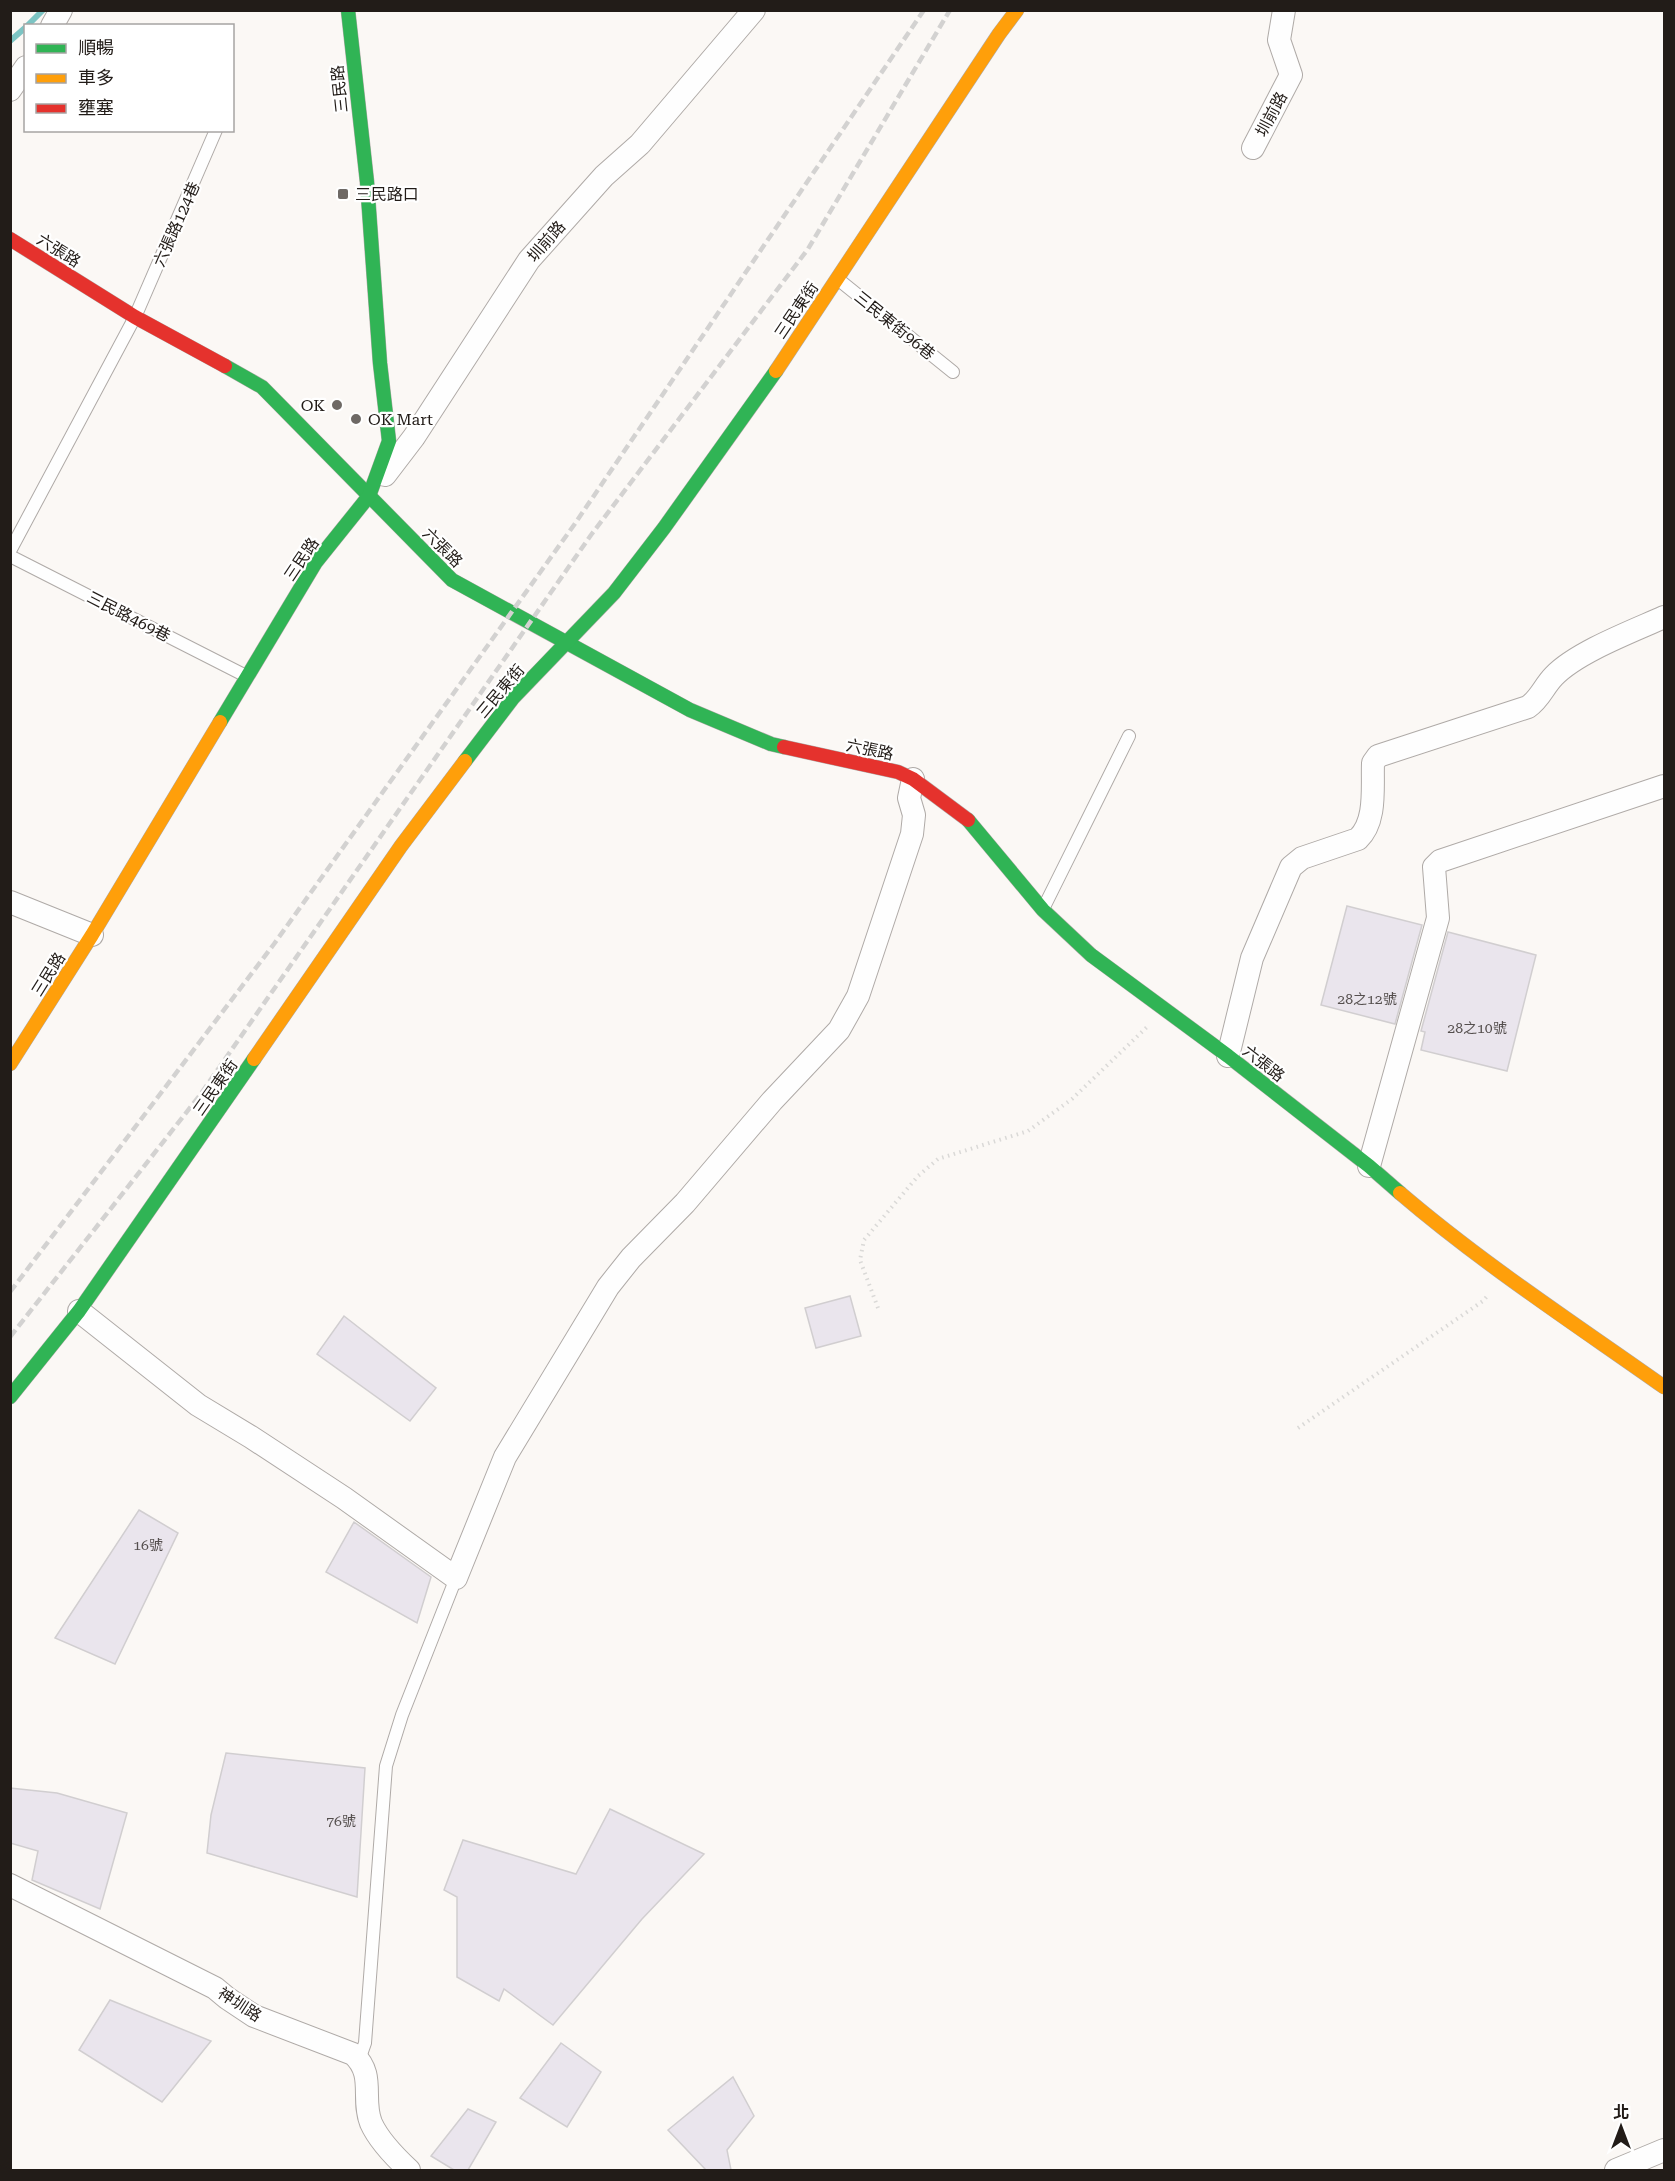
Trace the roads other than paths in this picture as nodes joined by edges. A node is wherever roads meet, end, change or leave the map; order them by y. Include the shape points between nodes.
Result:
1 (61, 10) edge
2 (348, 10) edge
3 (754, 10) edge
4 (1017, 10) edge
5 (1284, 10) edge
6 (53, 24) edge
7 (24, 70) edge
8 (10, 90) edge
9 (215, 132) edge
10 (1253, 148) dead end
11 (10, 239) edge
12 (837, 278) junction
13 (135, 317) junction
14 (953, 372) dead end
15 (369, 496) junction
16 (10, 551) edge
17 (10, 556) edge
18 (1665, 617) edge
19 (565, 642) junction
20 (248, 676) junction
21 (1129, 736) dead end
22 (913, 779) junction
23 (1665, 786) edge
24 (10, 902) edge
25 (1042, 910) junction
26 (92, 935) junction
27 (1228, 1056) junction
28 (10, 1064) edge
29 (1370, 1166) junction
30 (79, 1311) junction
31 (1665, 1387) edge
32 (10, 1397) edge
33 (456, 1578) junction
34 (10, 1885) edge
35 (359, 2060) junction
36 (1665, 2150) edge
37 (409, 2170) edge
38 (1616, 2170) edge

1 - 6 street
2 - 15 street, 三民路 via 389,441
3 - 15 street, 圳前路 via 640,144 604,176 529,260 414,437
4 - 12 street, 三民東街
5 - 10 street, 圳前路 via 1279,40 1291,75
7 - 8 street
9 - 13 lane, 六張路124巷
11 - 13 street, 六張路
12 - 14 lane, 三民東街96巷
12 - 19 street, 三民東街 via 755,402 643,556 615,593
13 - 15 street, 六張路 via 262,387
13 - 16 lane
15 - 19 street, 六張路 via 452,580
15 - 20 street, 三民路 via 316,562
17 - 20 lane, 三民路469巷
18 - 27 street via 1587,652 1554,675 1528,708 1378,756 1373,763 1370,823 1363,835 1302,858 1291,867 1252,958
19 - 22 street, 六張路 via 690,710 771,744 898,772
19 - 30 street, 三民東街 via 513,698 401,846
20 - 26 street, 三民路
21 - 25 lane
22 - 25 street, 六張路 via 970,821
22 - 33 street via 909,798 914,815 912,834 850,1014 608,1287 505,1457
23 - 29 street via 1440,861 1434,867 1438,918
24 - 26 street
25 - 27 street, 六張路 via 1091,955
26 - 28 street, 三民路
27 - 29 street, 六張路
29 - 31 street, 六張路 via 1428,1217 1504,1274
30 - 32 street, 三民東街
30 - 33 street via 198,1405 344,1498
33 - 35 lane via 386,1766 365,2043
34 - 35 street, 神圳路 via 215,1988 254,2016 353,2054
35 - 37 street via 366,2074 372,2123
36 - 38 street

